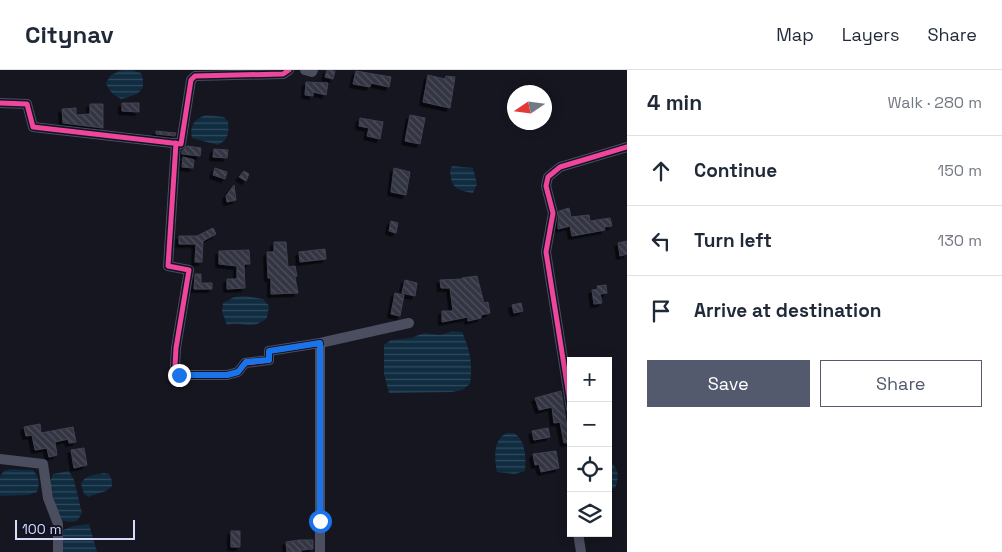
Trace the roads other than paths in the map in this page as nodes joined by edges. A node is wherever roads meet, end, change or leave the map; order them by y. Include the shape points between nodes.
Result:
1 (288, 70) edge
2 (305, 70) edge
3 (313, 70) edge
4 (0, 103) edge
5 (176, 143) junction
6 (627, 147) edge
7 (409, 323) dead end
8 (320, 343) junction
9 (570, 402) edge
10 (0, 459) edge
11 (579, 537) edge
12 (58, 552) edge
13 (320, 552) edge
14 (581, 552) edge

1 - 5 street via 282,74 195,76 191,80 181,144
2 - 3 street
4 - 5 street via 26,104 33,126
5 - 8 street via 168,266 189,270 176,348 175,366 179,375 227,375 238,372 246,362 269,360 269,351
6 - 9 street via 560,167 548,176 546,186 553,213 546,252
7 - 8 street
8 - 13 street
10 - 12 street via 43,464 48,498 58,524
11 - 14 street

